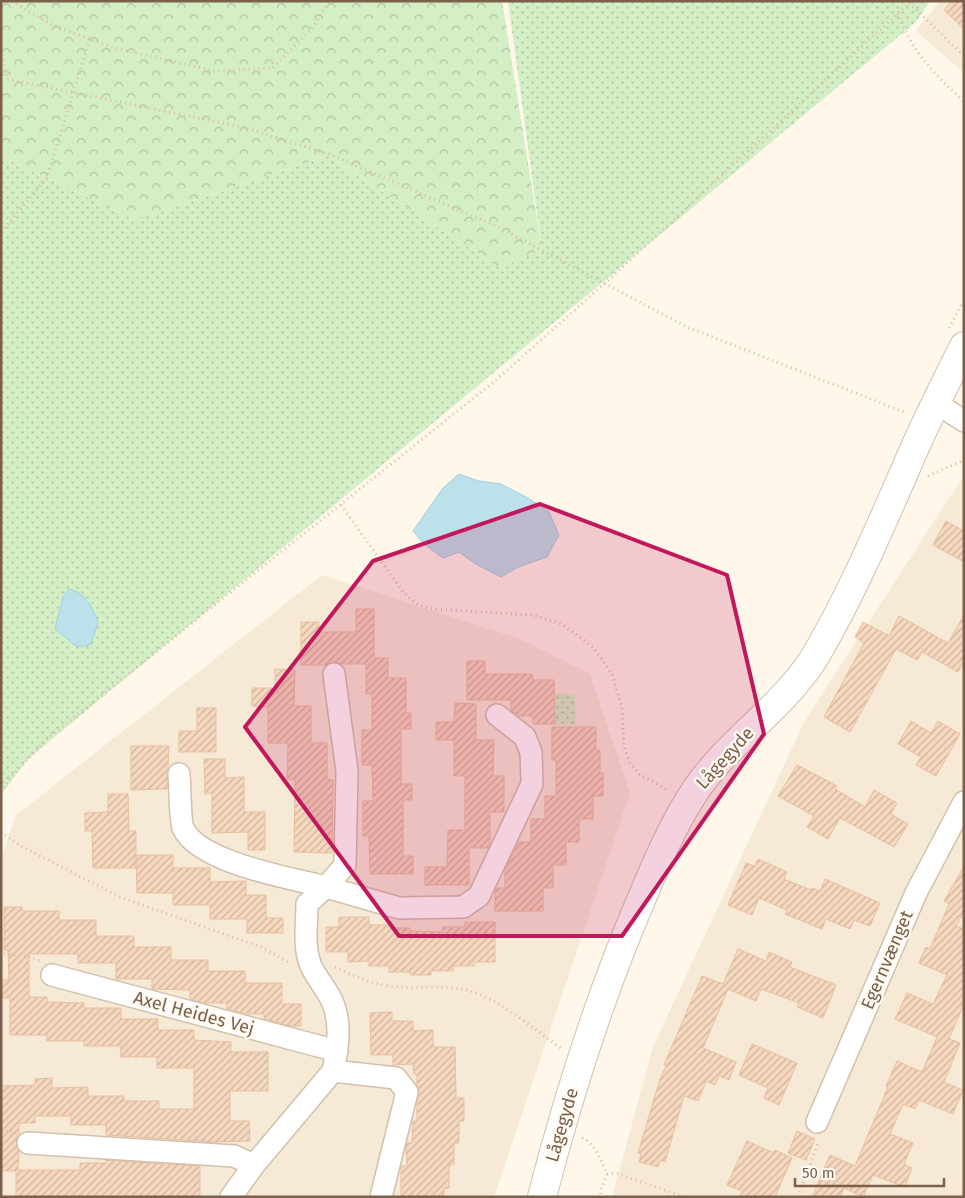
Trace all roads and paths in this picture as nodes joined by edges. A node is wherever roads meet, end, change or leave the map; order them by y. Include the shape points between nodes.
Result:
1 (12, 1) edge
2 (328, 1) edge
3 (910, 2) edge
4 (898, 13) junction
5 (90, 39) junction
6 (1, 50) edge
7 (964, 56) edge
8 (74, 93) junction
9 (964, 102) edge
10 (1, 232) edge
11 (604, 284) junction
12 (964, 346) edge
13 (936, 403) junction
14 (904, 412) dead end
15 (964, 420) edge
16 (341, 505) junction
17 (334, 674) dead end
18 (497, 715) dead end
19 (179, 774) dead end
20 (1, 792) edge
21 (688, 801) junction
22 (964, 802) edge
23 (326, 887) junction
24 (1, 950) edge
25 (52, 975) joint
26 (335, 1061) junction
27 (817, 1122) joint
28 (28, 1143) dead end
29 (254, 1166) junction
30 (231, 1197) edge
31 (381, 1197) edge
32 (542, 1197) edge
33 (600, 1197) edge
34 (684, 1197) edge
35 (798, 1197) edge

1 - 5 path via 52,25
2 - 5 path via 313,27 273,68 214,71
3 - 4 path
3 - 7 path
4 - 9 path via 908,39 925,64
4 - 11 path
5 - 8 path
6 - 8 path via 7,79
8 - 10 path via 47,178
8 - 11 path via 242,127 329,154 500,228
11 - 14 path via 687,327
11 - 16 path via 495,381
12 - 13 street, Lågegyde
13 - 15 street
13 - 21 street, Lågegyde via 860,571 814,657 785,695 709,772
16 - 20 path via 47,739
16 - 21 path via 404,593 418,605 533,615 562,624 593,647 612,674 622,708 624,747 630,763 639,774
17 - 23 street via 347,771 345,865
18 - 23 street via 525,736 532,752 532,784 479,896 463,907 399,908
19 - 23 street via 182,827 198,846 248,868
21 - 32 street, Lågegyde via 648,882 611,973 582,1057
22 - 27 street, Egernvænget via 916,893
23 - 26 street via 308,904 306,948 311,966 332,1001 338,1023
24 - 25 path via 4,954 42,962
25 - 26 street, Axel Heides Vej
26 - 29 street
26 - 31 street, Axel Heides Vej via 396,1078 407,1092
27 - 35 path via 821,1137
28 - 29 street via 234,1156
29 - 30 street
33 - 34 path via 607,1174 616,1173

